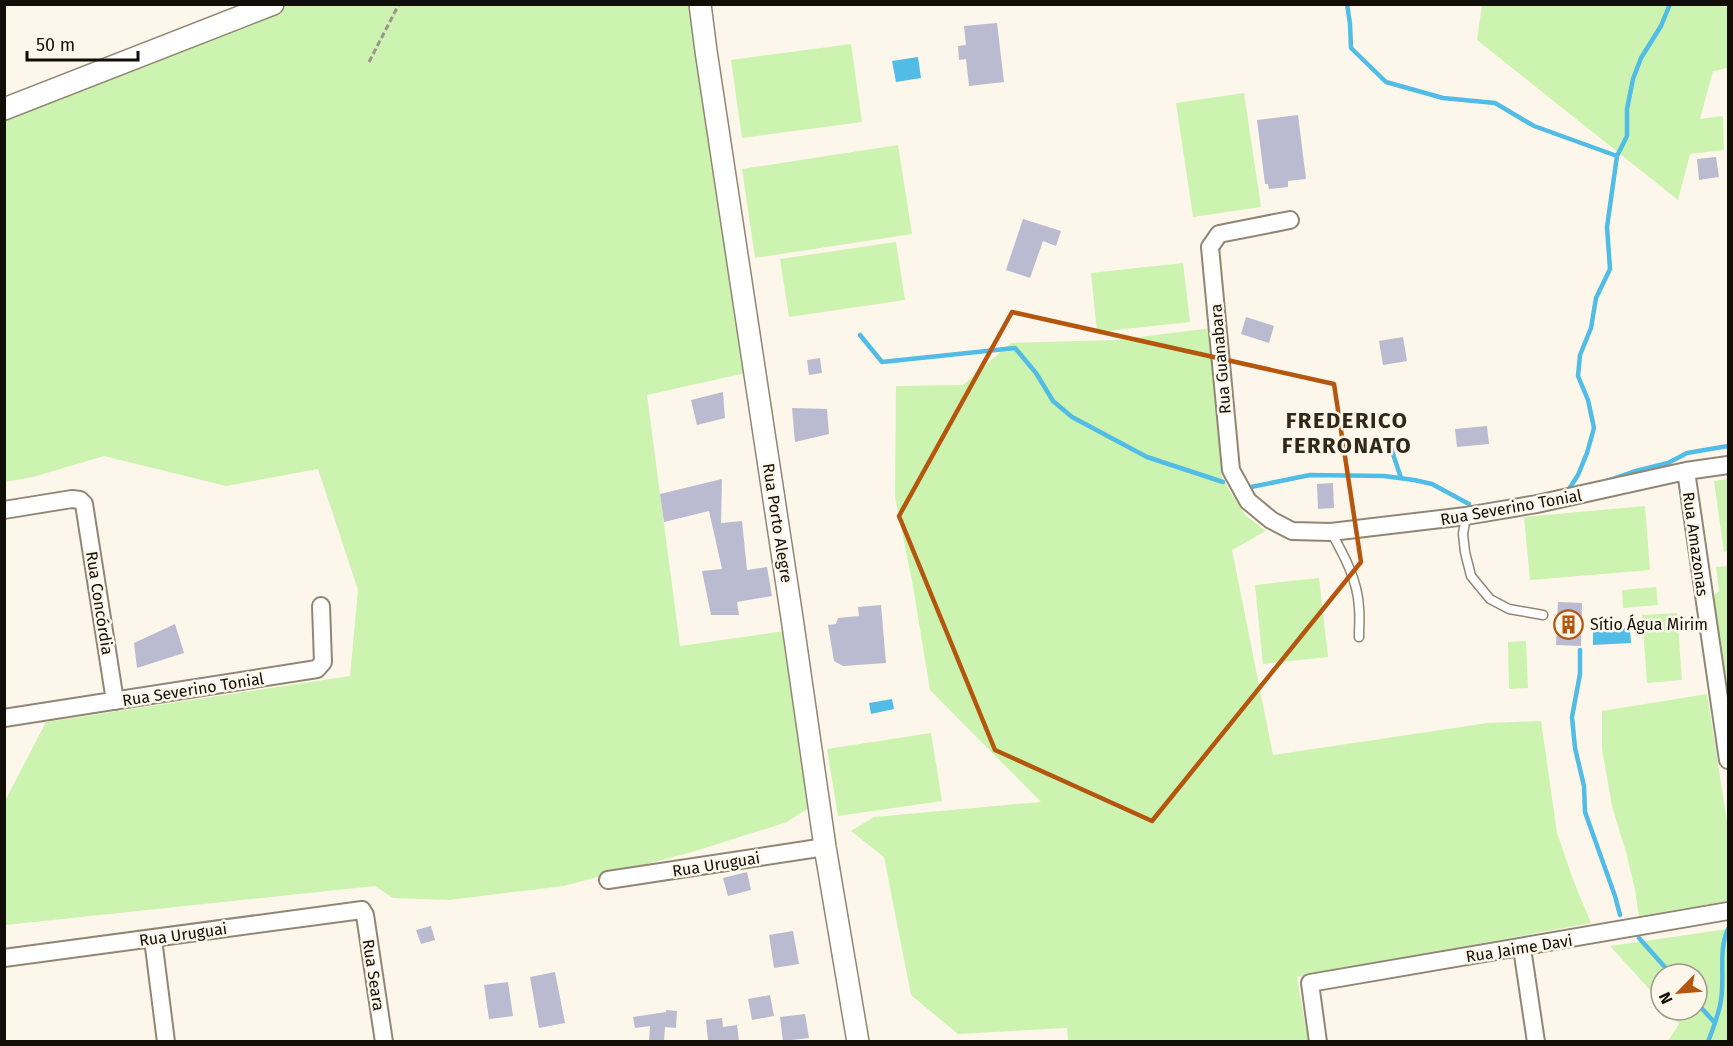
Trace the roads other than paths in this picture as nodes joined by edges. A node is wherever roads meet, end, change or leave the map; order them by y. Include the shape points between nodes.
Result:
1 (273, 4) edge
2 (700, 4) edge
3 (4, 109) edge
4 (1290, 220) dead end
5 (1728, 465) edge
6 (1686, 471) junction
7 (4, 510) edge
8 (1466, 516) junction
9 (1292, 531) joint
10 (1331, 532) junction
11 (321, 606) dead end
12 (1543, 615) dead end
13 (1359, 637) dead end
14 (1723, 694) edge
15 (115, 701) junction
16 (4, 718) edge
17 (1728, 760) edge
18 (825, 847) junction
19 (608, 880) dead end
20 (362, 910) joint
21 (1728, 911) edge
22 (153, 939) junction
23 (1522, 948) junction
24 (4, 958) edge
25 (166, 1041) edge
26 (384, 1041) edge
27 (858, 1041) edge
28 (1318, 1041) edge
29 (1536, 1041) edge

1 - 3 street
2 - 18 street, Rua Porto Alegre
4 - 9 street, Rua Guanabara via 1219,234 1210,247 1231,470 1248,501
5 - 6 street, Rua Severino Tonial
6 - 8 street, Rua Severino Tonial
6 - 14 street, Rua Amazonas
7 - 15 street, Rua Concórdia via 72,498 84,504
8 - 10 street, Rua Severino Tonial
8 - 12 lane via 1463,534 1471,576 1490,599 1509,609
9 - 10 street, Rua Severino Tonial
10 - 13 lane via 1356,588
11 - 15 street, Rua Severino Tonial via 323,662 317,669
14 - 17 street, Rua Amazonas
15 - 16 street, Rua Severino Tonial
18 - 19 street, Rua Uruguai
18 - 27 street, Rua Porto Alegre
20 - 22 street, Rua Uruguai
20 - 26 street, Rua Seara
21 - 23 street, Rua Jaime Davi
22 - 24 street, Rua Uruguai
22 - 25 street
23 - 28 street, Rua Jaime Davi via 1310,983
23 - 29 street

